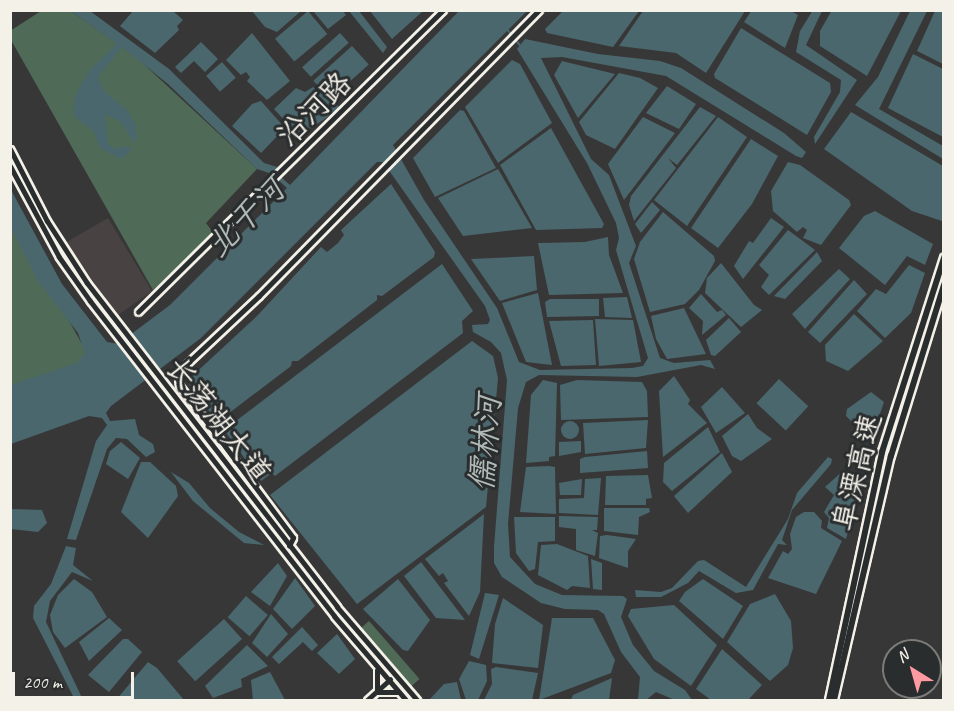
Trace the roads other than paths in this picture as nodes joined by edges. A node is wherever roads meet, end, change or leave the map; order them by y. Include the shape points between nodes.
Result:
1 (443, 10) edge
2 (539, 10) edge
3 (10, 149) edge
4 (10, 166) edge
5 (944, 258) edge
6 (944, 285) edge
7 (138, 312) dead end
8 (119, 331) junction
9 (158, 383) junction
10 (289, 546) junction
11 (371, 661) junction
12 (393, 676) junction
13 (388, 681) junction
14 (375, 693) junction
15 (399, 693) junction
16 (368, 700) edge
17 (406, 700) edge
18 (417, 700) edge
19 (829, 700) edge
20 (834, 700) edge

1 - 7 street, 沿河路
2 - 10 street via 259,296 177,373 179,385 293,538
3 - 8 main road, 长荡湖大道 via 65,251
4 - 8 main road, 长荡湖大道 via 59,257
5 - 19 highway, 阜溧高速 via 882,452
6 - 20 highway, 阜溧高速 via 888,467
8 - 9 main road, 长荡湖大道
9 - 10 main road, 长荡湖大道
9 - 11 main road, 长荡湖大道
10 - 12 main road, 长荡湖大道
11 - 13 main road, 长荡湖大道
11 - 14 main road via 380,676
12 - 13 main road
12 - 18 main road, 长荡湖大道
13 - 14 main road
13 - 15 main road, 长荡湖大道
14 - 15 main road
14 - 16 main road
15 - 17 main road, 长荡湖大道

